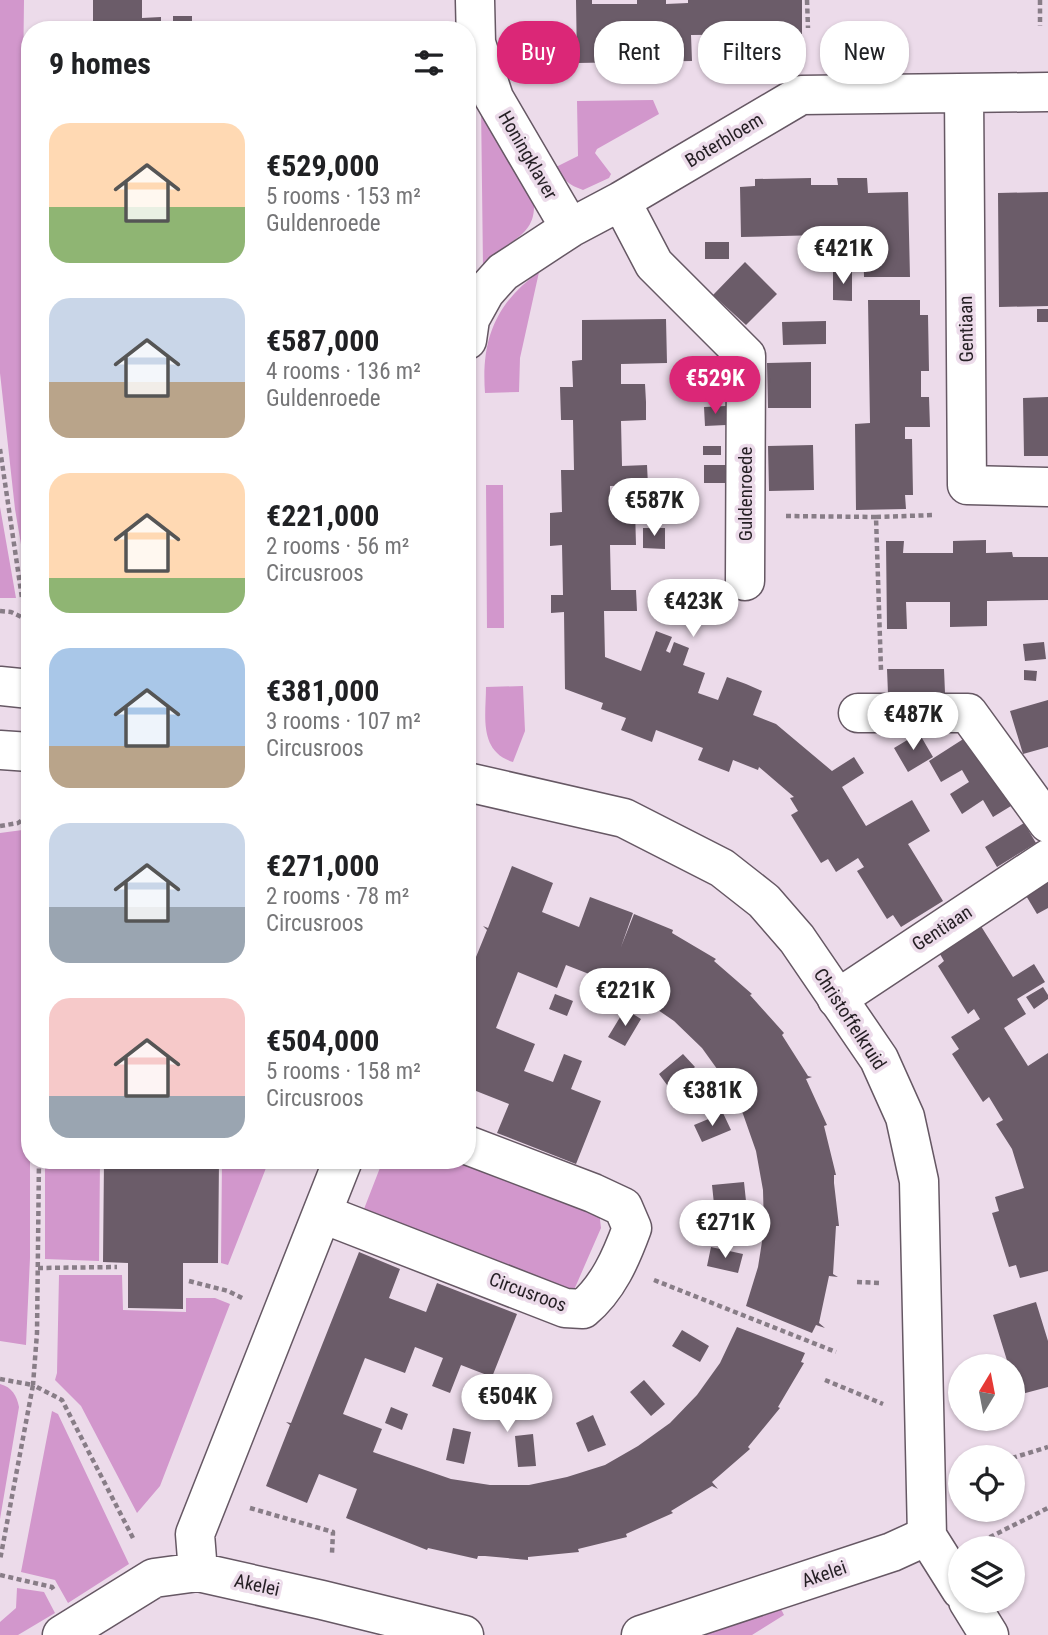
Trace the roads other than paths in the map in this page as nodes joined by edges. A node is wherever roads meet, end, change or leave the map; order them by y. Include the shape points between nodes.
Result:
1 (475, 0) edge
2 (473, 21) edge
3 (476, 55) edge
4 (1048, 92) edge
5 (964, 93) junction
6 (621, 201) junction
7 (570, 228) junction
8 (476, 310) edge
9 (1048, 487) edge
10 (745, 581) dead end
11 (0, 686) edge
12 (21, 688) edge
13 (870, 713) road end
14 (0, 750) edge
15 (21, 751) edge
16 (476, 784) edge
17 (1048, 823) edge
18 (1048, 859) edge
19 (837, 999) junction
20 (476, 1149) edge
21 (340, 1169) edge
22 (323, 1214) junction
23 (927, 1536) junction
24 (948, 1569) edge
25 (198, 1572) junction
26 (975, 1613) edge
27 (62, 1635) edge
28 (464, 1635) edge
29 (641, 1635) edge
30 (989, 1635) edge

1 - 2 street, Honingklaver
3 - 7 street, Honingklaver via 494,98
4 - 5 street, Boterbloem
5 - 6 street, Boterbloem via 801,95
5 - 9 street, Gentiaan via 967,485
6 - 7 street, Boterbloem
6 - 10 street, Guldenroede via 654,264 746,356
7 - 8 street, Boterbloem via 503,272
11 - 12 street
13 - 17 street via 968,713
14 - 15 street
16 - 19 street, Christoffelkruid via 624,818 722,868 764,901 797,939
18 - 19 street, Gentiaan
19 - 23 street, Christoffelkruid via 879,1059 905,1117 919,1181
20 - 22 street, Circusroos via 623,1207 632,1228 617,1266 583,1309 565,1308
21 - 22 street
22 - 25 street via 195,1534
23 - 24 street
23 - 29 street, Akelei via 892,1552
25 - 27 street, Akelei via 154,1578
25 - 28 street, Akelei
26 - 30 street

